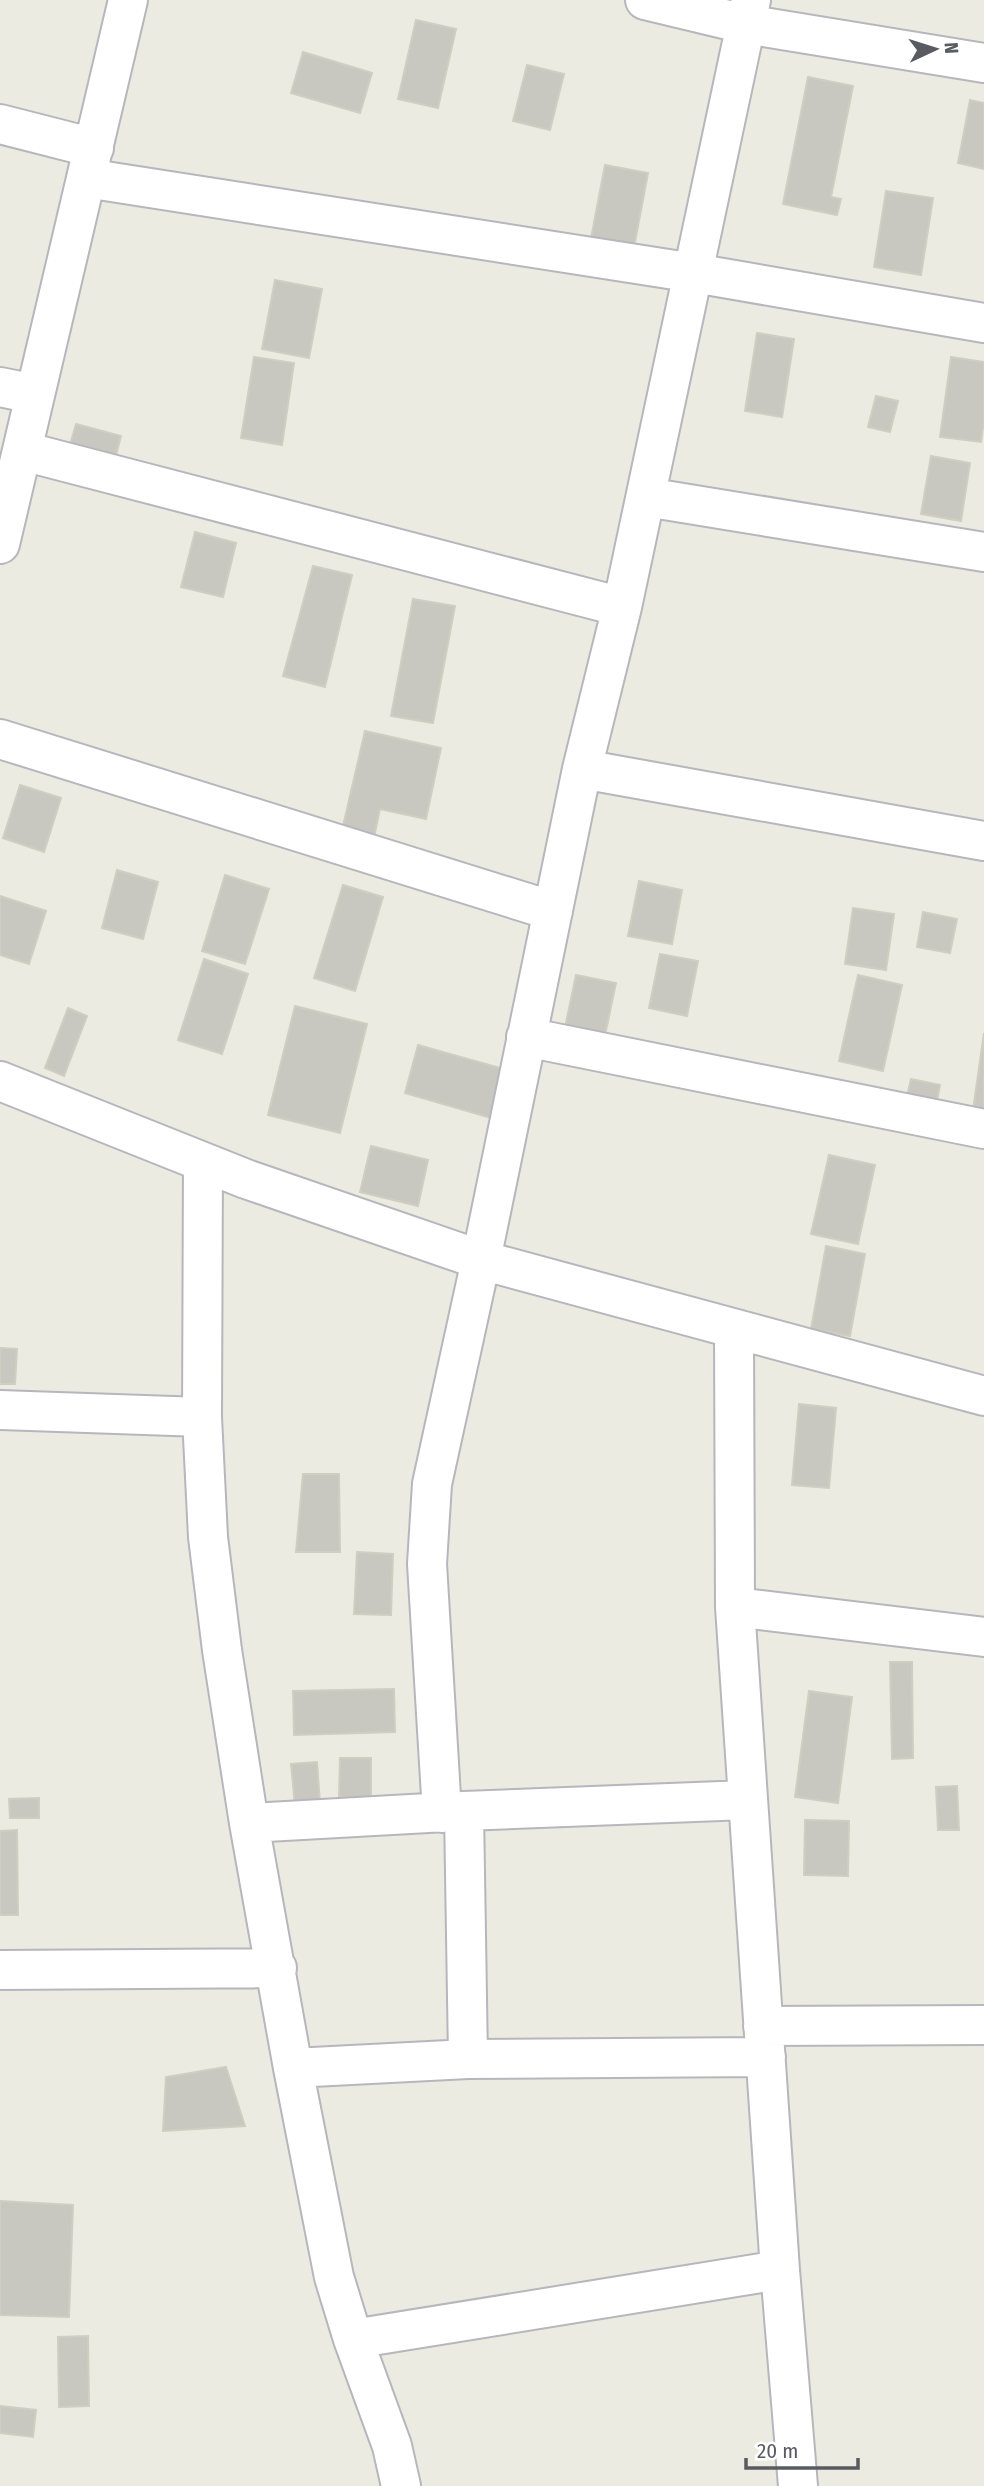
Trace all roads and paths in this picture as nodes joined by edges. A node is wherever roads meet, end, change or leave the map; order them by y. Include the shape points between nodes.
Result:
1 (128, 0) edge
2 (645, 0) edge
3 (748, 12) edge
4 (984, 63) edge
5 (0, 124) edge
6 (90, 163) junction
7 (694, 273) junction
8 (984, 323) edge
9 (17, 391) edge
10 (23, 450) junction
11 (646, 497) junction
12 (0, 544) edge
13 (984, 552) edge
14 (622, 607) junction
15 (0, 739) edge
16 (582, 769) junction
17 (984, 841) edge
18 (553, 911) junction
19 (526, 1037) junction
20 (0, 1081) edge
21 (984, 1129) edge
22 (203, 1163) junction
23 (481, 1260) junction
24 (734, 1329) junction
25 (984, 1396) edge
26 (0, 1410) edge
27 (202, 1417) junction
28 (735, 1607) junction
29 (984, 1637) edge
30 (747, 1800) junction
31 (453, 1812) junction
32 (249, 1823) junction
33 (277, 1968) junction
34 (0, 1970) edge
35 (984, 2025) edge
36 (764, 2042) junction
37 (468, 2059) junction
38 (293, 2068) junction
39 (780, 2270) junction
40 (353, 2339) junction
41 (401, 2486) edge
42 (798, 2486) edge

1 - 6 street
2 - 3 street
3 - 4 street
3 - 7 street
5 - 6 street
6 - 7 street
6 - 9 street
7 - 8 street
7 - 11 street
9 - 10 street
10 - 12 street
10 - 14 street
11 - 13 street
11 - 14 street
14 - 16 street
15 - 18 street
16 - 17 street
16 - 18 street
18 - 19 street
19 - 21 street
19 - 23 street
20 - 22 street
22 - 23 street
22 - 27 street
23 - 24 street
23 - 31 street via 431,1496 427,1564
24 - 25 street
24 - 28 street
26 - 27 street
27 - 32 street via 208,1537
28 - 29 street
28 - 30 street
30 - 31 street
30 - 36 street
31 - 32 street
31 - 37 street
32 - 33 street
33 - 34 street
33 - 38 street
35 - 36 street
36 - 37 street
36 - 39 street
37 - 38 street
38 - 40 street via 334,2277
39 - 40 street
39 - 42 street
40 - 41 street via 392,2446

